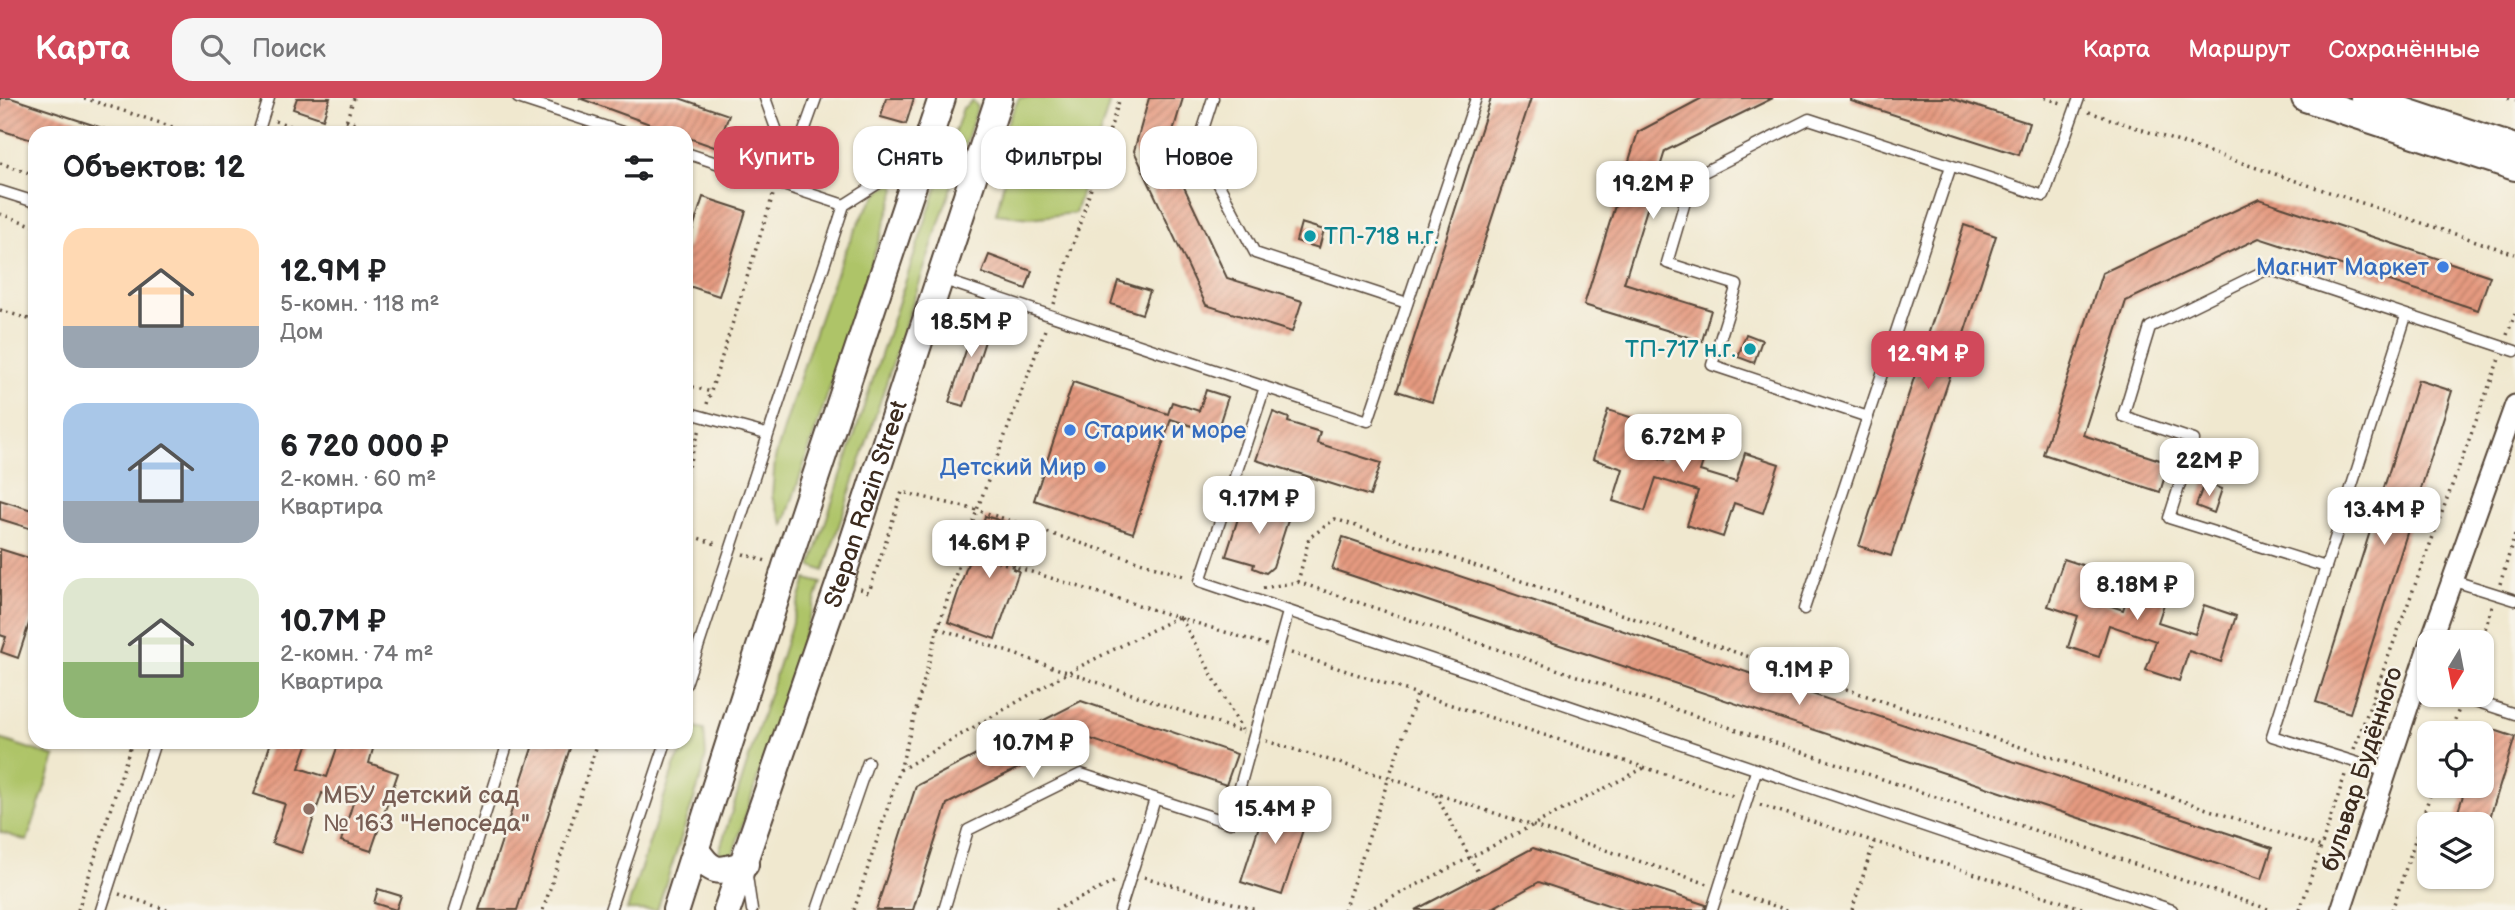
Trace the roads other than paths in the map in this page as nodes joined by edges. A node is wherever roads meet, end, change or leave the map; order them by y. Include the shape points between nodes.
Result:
1 (269, 98) edge
2 (518, 98) edge
3 (765, 98) edge
4 (816, 98) edge
5 (942, 98) edge
6 (999, 98) edge
7 (1213, 98) edge
8 (1476, 98) edge
9 (2305, 98) edge
10 (2364, 98) edge
11 (2077, 103) edge
12 (260, 126) edge
13 (604, 126) edge
14 (776, 126) edge
15 (806, 126) edge
16 (933, 126) edge
17 (2515, 148) edge
18 (693, 155) edge
19 (714, 162) edge
20 (1951, 166) junction
21 (2515, 167) edge
22 (795, 189) edge
23 (869, 189) edge
24 (912, 189) edge
25 (0, 191) edge
26 (28, 200) edge
27 (844, 205) junction
28 (940, 279) junction
29 (1407, 303) junction
30 (2406, 316) junction
31 (2515, 351) edge
32 (1265, 387) junction
33 (2515, 405) edge
34 (693, 414) edge
35 (1868, 416) junction
36 (766, 434) junction
37 (2326, 567) junction
38 (2450, 580) junction
39 (2515, 600) edge
40 (1804, 609) dead end
41 (1288, 612) junction
42 (2433, 630) edge
43 (693, 662) edge
44 (2417, 697) edge
45 (2494, 707) edge
46 (2515, 714) edge
47 (153, 749) edge
48 (506, 749) edge
49 (665, 749) edge
50 (868, 762) dead end
51 (1756, 771) junction
52 (2386, 772) junction
53 (1155, 799) junction
54 (696, 850) junction
55 (745, 864) junction
56 (101, 910) edge
57 (455, 910) edge
58 (610, 910) edge
59 (676, 910) edge
60 (727, 910) edge
61 (752, 910) edge
62 (817, 910) edge
63 (944, 910) edge
64 (1120, 910) edge
65 (1712, 910) edge
66 (2172, 910) edge
67 (2341, 910) edge

1 - 12 lane
2 - 13 lane
3 - 14 lane
4 - 15 lane
5 - 16 main road
6 - 28 main road, Stepan Razin Street
7 - 29 lane via 1198,145 1255,253
8 - 29 lane
9 - 21 main road
10 - 17 main road
11 - 20 lane via 2044,196
18 - 19 lane
20 - 35 lane
20 - 35 lane via 1809,119 1692,178 1667,263 1737,285 1712,365
22 - 27 lane
23 - 27 lane
24 - 54 main road
25 - 26 lane
27 - 36 lane
28 - 32 lane
28 - 55 main road, Stepan Razin Street
29 - 32 lane via 1368,421
30 - 31 lane
30 - 37 lane
30 - 37 lane via 2268,269 2150,327 2123,416 2194,440 2169,518
32 - 41 lane via 1200,581
33 - 38 street, бульвар Будённого
34 - 36 lane
35 - 40 lane
36 - 43 lane
37 - 52 lane via 2272,736
38 - 39 lane
38 - 42 street, бульвар Будённого
41 - 51 lane
41 - 53 lane via 1249,735 1230,823
44 - 52 street, бульвар Будённого
45 - 46 lane
47 - 56 lane
48 - 57 lane
49 - 58 lane
50 - 62 lane
51 - 65 lane
51 - 66 lane
52 - 67 street, бульвар Будённого
53 - 63 lane via 1082,774 968,830
53 - 64 lane
54 - 55 main road via 708,867 720,871
54 - 59 main road
55 - 60 main road, Stepan Razin Street
55 - 61 lane

